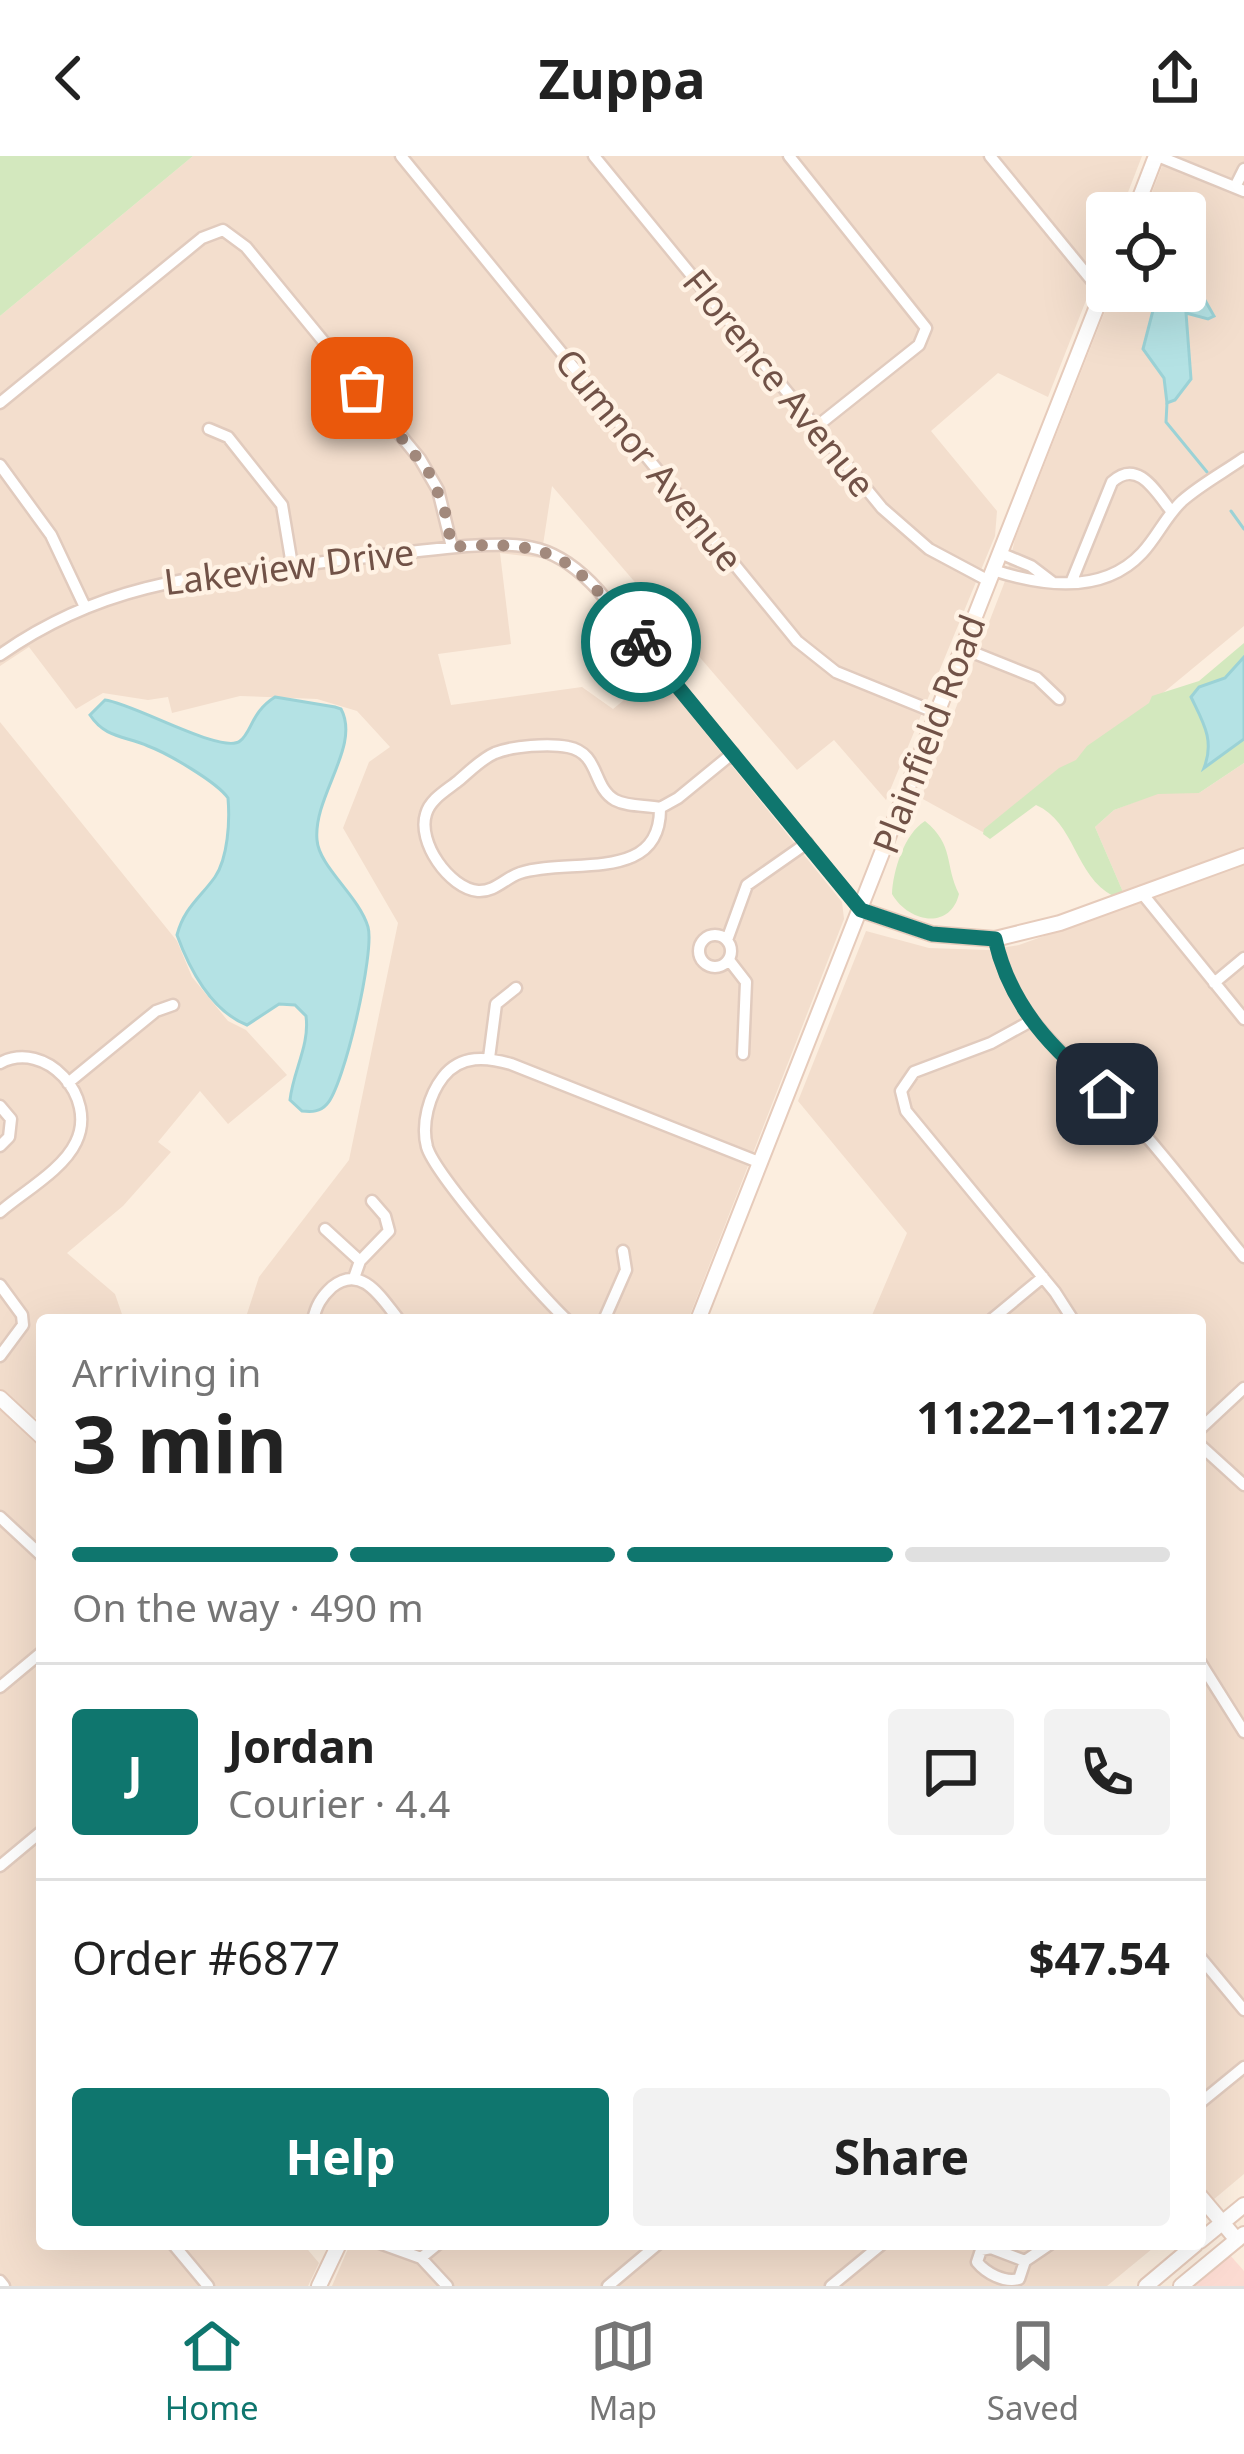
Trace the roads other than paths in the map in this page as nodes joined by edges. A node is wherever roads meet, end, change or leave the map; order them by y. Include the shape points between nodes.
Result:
1 (401, 156) edge
2 (594, 156) edge
3 (788, 156) edge
4 (990, 156) edge
5 (1157, 156) edge
6 (1244, 169) edge
7 (1240, 189) edge
8 (1142, 192) edge
9 (1086, 265) edge
10 (1095, 312) edge
11 (0, 403) edge
12 (816, 428) junction
13 (209, 429) dead end
14 (1244, 458) edge
15 (0, 464) edge
16 (1172, 512) junction
17 (452, 547) junction
18 (1000, 554) junction
19 (292, 565) junction
20 (991, 575) junction
21 (1052, 582) junction
22 (1071, 583) junction
23 (85, 607) junction
24 (962, 648) junction
25 (0, 655) edge
26 (1059, 699) dead end
27 (937, 713) junction
28 (733, 753) junction
29 (660, 808) junction
30 (807, 843) junction
31 (1244, 856) edge
32 (1142, 892) junction
33 (861, 910) junction
34 (995, 939) junction
35 (727, 940) junction
36 (1244, 958) edge
37 (729, 960) junction
38 (1214, 983) junction
39 (516, 988) dead end
40 (172, 1005) dead end
41 (1244, 1018) edge
42 (1031, 1021) junction
43 (743, 1054) dead end
44 (489, 1058) junction
45 (0, 1063) edge
46 (68, 1083) junction
47 (0, 1106) edge
48 (0, 1146) edge
49 (760, 1163) junction
50 (372, 1201) dead end
51 (0, 1212) edge
52 (325, 1229) dead end
53 (622, 1251) dead end
54 (1244, 1257) edge
55 (360, 1262) junction
56 (1043, 1277) junction
57 (354, 1278) junction
58 (0, 1285) edge
59 (316, 1314) edge
60 (394, 1314) edge
61 (561, 1314) edge
62 (607, 1314) edge
63 (700, 1314) edge
64 (998, 1314) edge
65 (1069, 1314) edge
66 (0, 1356) edge
67 (1244, 1388) edge
68 (0, 1398) edge
69 (1206, 1423) edge
70 (36, 1431) edge
71 (1206, 1450) edge
72 (1244, 1485) edge
73 (0, 1517) edge
74 (36, 1550) edge
75 (36, 1657) edge
76 (1206, 1672) edge
77 (0, 1687) edge
78 (1244, 1732) edge
79 (36, 1837) edge
80 (0, 1866) edge
81 (1206, 1964) edge
82 (1244, 2010) edge
83 (1244, 2067) edge
84 (1206, 2098) edge
85 (1206, 2203) edge
86 (1244, 2205) edge
87 (1222, 2223) junction
88 (1206, 2236) edge
89 (1242, 2240) edge
90 (178, 2250) edge
91 (336, 2250) edge
92 (399, 2250) edge
93 (431, 2250) edge
94 (651, 2250) edge
95 (876, 2250) edge
96 (1042, 2250) edge
97 (1189, 2250) edge
98 (421, 2258) junction
99 (1025, 2261) dead end
100 (208, 2286) edge
101 (319, 2286) edge
102 (447, 2286) edge
103 (608, 2286) edge
104 (831, 2286) edge
105 (1146, 2286) edge
106 (1180, 2286) edge

1 - 27 street, Cumnor Avenue via 797,641 836,672
2 - 12 street, Florence Avenue
3 - 12 street via 926,328 919,345
4 - 9 street
5 - 7 street
5 - 8 main road
6 - 7 street
10 - 18 main road, Plainfield Road
11 - 17 street via 202,238 223,230 246,247 420,459 438,490
12 - 20 street, Florence Avenue via 899,526 929,549
13 - 19 street via 228,436 282,505
14 - 16 street
15 - 23 street via 51,535
16 - 22 street via 1123,569
16 - 22 street via 1138,474 1120,475
17 - 19 street, Lakeview Drive
17 - 28 street, Lakeview Drive via 515,544 564,558
18 - 20 main road, Plainfield Road
18 - 21 street
19 - 23 street, Lakeview Drive via 174,579
20 - 21 street, Florence Avenue
20 - 24 main road, Plainfield Road
21 - 22 street, Florence Avenue
23 - 25 street, Lakeview Drive
24 - 26 street via 1037,678
24 - 27 main road, Plainfield Road
27 - 33 main road, Plainfield Road
28 - 29 street
28 - 30 street, Lakeview Drive
29 - 29 street via 656,838 637,856 522,872 482,891 451,877 425,831 435,799 488,757 511,750 577,750 593,762 611,798
30 - 33 street, Lakeview Drive
30 - 35 street via 747,885
31 - 32 main road
32 - 34 main road
32 - 38 street
33 - 34 main road via 932,934
33 - 49 main road, Plainfield Road
34 - 42 street
35 - 37 street
35 - 37 street via 711,936 699,952 711,967
36 - 38 street
37 - 43 street via 746,982
38 - 41 street
39 - 44 street via 496,1004
40 - 46 street
42 - 54 street via 1139,1128
42 - 56 street via 914,1072 901,1097
44 - 49 street
44 - 61 street via 460,1063 442,1078 424,1122 428,1151
45 - 46 street via 37,1058
46 - 51 street via 83,1118 73,1150
47 - 48 street via 11,1119
49 - 63 main road, Plainfield Road
50 - 55 street via 389,1231
52 - 55 street
53 - 62 street via 626,1270
55 - 57 street
56 - 64 street
56 - 65 street
57 - 59 street via 324,1295
57 - 60 street
58 - 66 street via 23,1325
67 - 69 street
68 - 70 main road
71 - 72 street
73 - 74 street
75 - 77 street
76 - 78 street
79 - 80 street
81 - 82 street
83 - 84 street
85 - 87 main road
86 - 87 main road
87 - 88 main road
87 - 89 main road
89 - 106 main road
90 - 100 street
91 - 101 main road
92 - 98 street
93 - 98 street
94 - 103 street
95 - 104 street
96 - 99 street
97 - 105 main road
98 - 102 street

